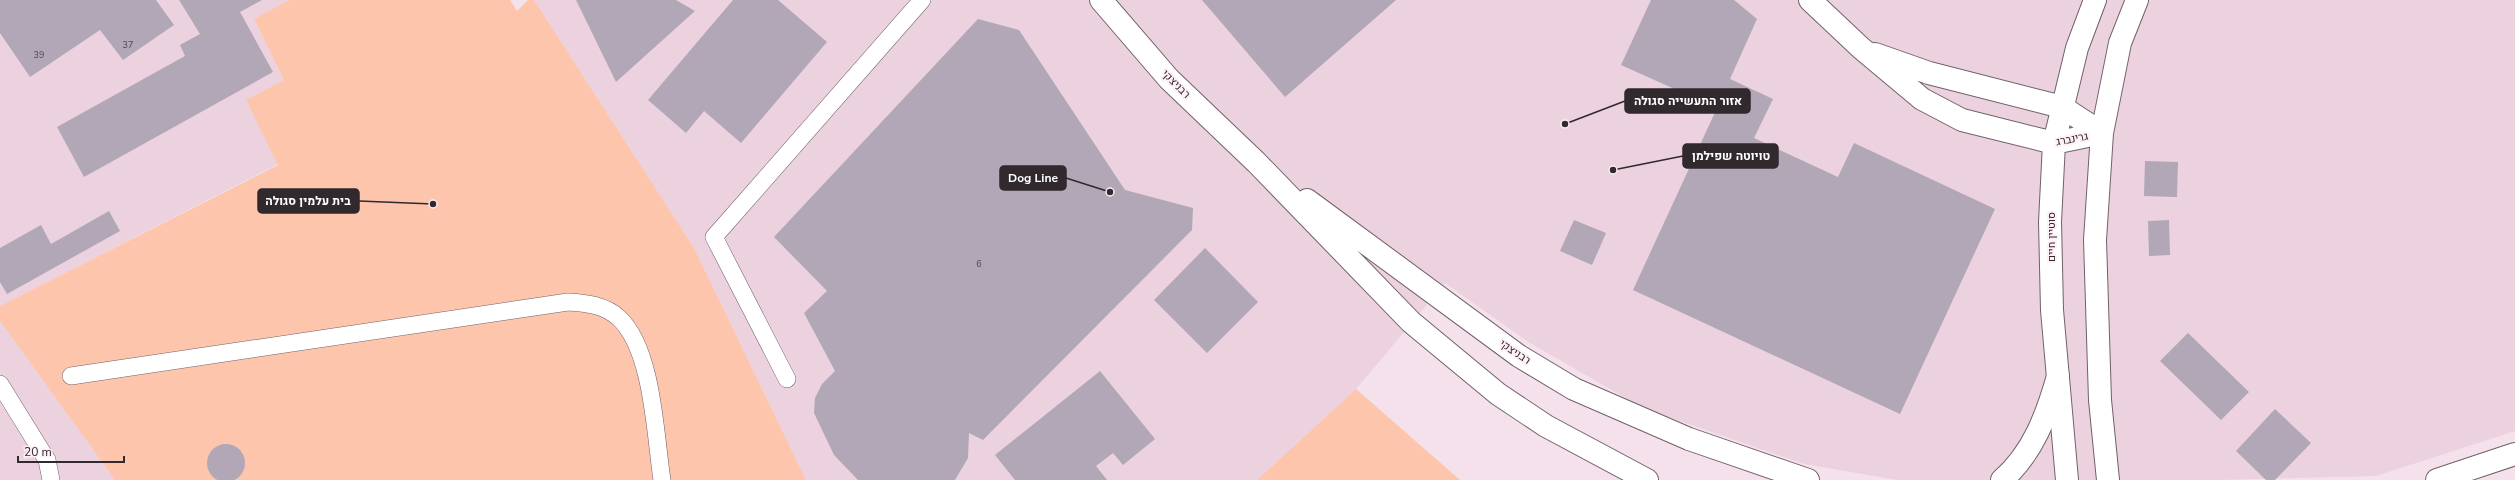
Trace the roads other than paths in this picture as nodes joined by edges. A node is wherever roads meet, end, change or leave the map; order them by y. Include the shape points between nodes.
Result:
1 (922, 0) edge
2 (1101, 0) edge
3 (1810, 0) edge
4 (2095, 0) edge
5 (2137, 0) edge
6 (1861, 48) junction
7 (2062, 107) junction
8 (2102, 132) junction
9 (2054, 144) junction
10 (1257, 162) junction
11 (72, 376) dead end
12 (2058, 376) junction
13 (787, 379) dead end
14 (0, 384) edge
15 (2515, 454) edge
16 (51, 480) edge
17 (662, 480) edge
18 (1646, 480) edge
19 (1808, 480) edge
20 (2002, 480) edge
21 (2067, 480) edge
22 (2108, 480) edge
23 (2437, 480) edge

1 - 13 lane via 714,237
2 - 10 street, רבניצקי via 1170,79
3 - 6 street, גרינברג
4 - 7 street, סוטיין חיים via 2078,48
5 - 8 street via 2120,43
6 - 7 street, גרינברג via 1929,73
6 - 9 street, גרינברג via 1922,99 1962,120
7 - 8 street, גרינברג
7 - 9 street, סוטיין חיים
8 - 9 street, גרינברג
8 - 22 street via 2096,240 2100,400
9 - 12 street, סוטיין חיים via 2050,222 2052,310
10 - 18 street, רבניצקי via 1411,322 1487,384 1546,426
10 - 19 street, רבניצקי via 1519,356 1574,389 1689,439
11 - 17 lane via 568,302 593,304 618,317 634,336 645,365
12 - 20 street via 2036,438 2017,467
12 - 21 street, סוטיין חיים
14 - 16 lane via 47,460
15 - 23 street

